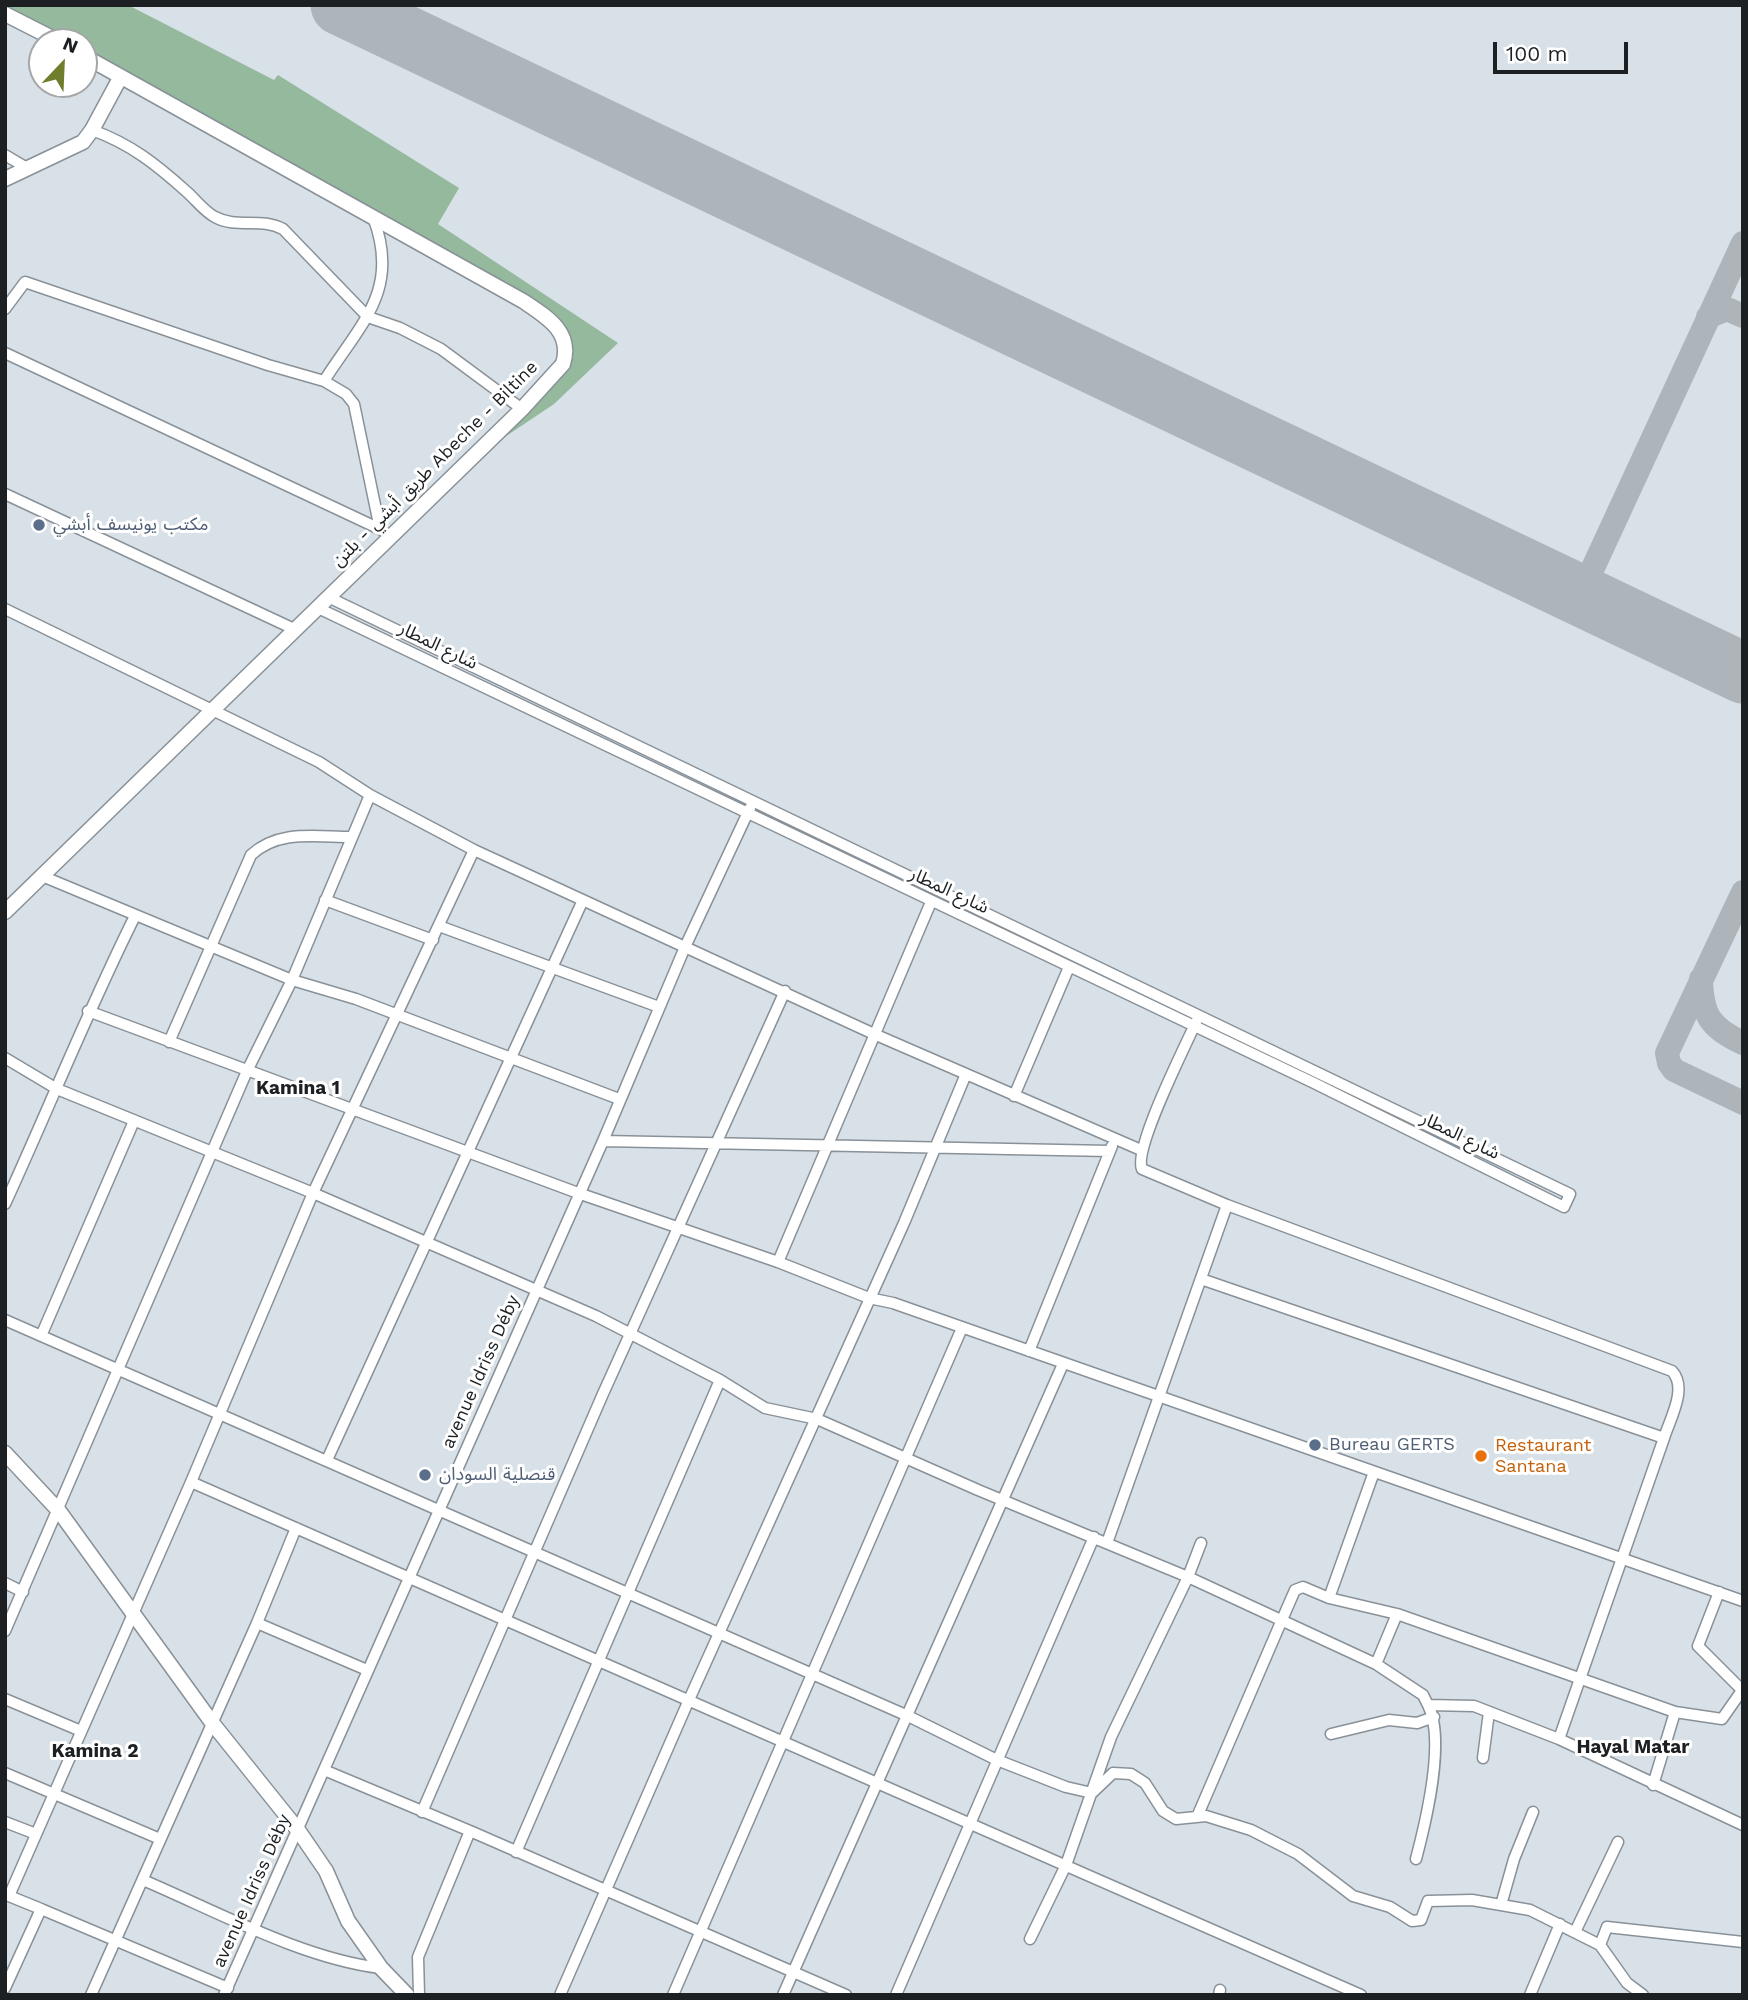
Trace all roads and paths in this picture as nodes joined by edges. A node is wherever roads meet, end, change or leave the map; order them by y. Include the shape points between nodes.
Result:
1 (5, 14) edge
2 (32, 28) edge
3 (98, 65) edge
4 (120, 78) junction
5 (92, 130) junction
6 (5, 155) edge
7 (27, 168) junction
8 (5, 178) edge
9 (373, 217) junction
10 (5, 309) edge
11 (368, 317) junction
12 (5, 353) edge
13 (324, 381) junction
14 (522, 409) junction
15 (5, 494) edge
16 (385, 532) junction
17 (323, 602) junction
18 (5, 609) edge
19 (294, 629) junction
20 (516, 689) junction
21 (510, 700) junction
22 (213, 710) junction
23 (658, 765) junction
24 (370, 794) junction
25 (754, 803) junction
26 (746, 813) junction
27 (352, 837) junction
28 (474, 850) junction
29 (42, 876) junction
30 (325, 900) junction
31 (583, 901) junction
32 (931, 901) junction
33 (5, 912) edge
34 (135, 916) junction
35 (439, 926) junction
36 (433, 940) junction
37 (685, 947) junction
38 (212, 948) junction
39 (551, 966) junction
40 (1069, 967) junction
41 (292, 980) junction
42 (785, 991) junction
43 (659, 1007) junction
44 (88, 1011) junction
45 (1200, 1014) junction
46 (397, 1016) junction
47 (1194, 1027) junction
48 (874, 1034) junction
49 (169, 1042) junction
50 (5, 1058) edge
51 (511, 1059) junction
52 (247, 1071) junction
53 (966, 1074) junction
54 (57, 1089) junction
55 (1014, 1096) junction
56 (619, 1099) junction
57 (354, 1108) junction
58 (134, 1121) junction
59 (1116, 1138) junction
60 (603, 1141) junction
61 (718, 1142) junction
62 (828, 1145) junction
63 (934, 1149) junction
64 (1141, 1150) junction
65 (469, 1151) junction
66 (1111, 1151) junction
67 (213, 1152) junction
68 (313, 1193) junction
69 (578, 1193) junction
70 (5, 1205) edge
71 (1227, 1205) junction
72 (678, 1227) junction
73 (426, 1245) junction
74 (778, 1262) junction
75 (1201, 1279) junction
76 (536, 1292) junction
77 (869, 1298) junction
78 (5, 1320) edge
79 (962, 1328) junction
80 (630, 1333) junction
81 (41, 1336) junction
82 (1029, 1351) junction
83 (1063, 1364) junction
84 (118, 1371) junction
85 (720, 1380) junction
86 (1158, 1398) junction
87 (219, 1413) junction
88 (817, 1419) junction
89 (1664, 1438) junction
90 (5, 1453) edge
91 (906, 1458) junction
92 (327, 1460) junction
93 (1374, 1472) junction
94 (191, 1482) junction
95 (1002, 1500) junction
96 (438, 1509) junction
97 (59, 1511) junction
98 (296, 1528) junction
99 (1094, 1537) junction
100 (1107, 1543) junction
101 (1201, 1543) dead end
102 (535, 1551) junction
103 (1622, 1559) junction
104 (1188, 1577) junction
105 (408, 1579) junction
106 (5, 1583) edge
107 (23, 1592) junction
108 (1719, 1592) junction
109 (626, 1594) junction
110 (1329, 1598) junction
111 (1743, 1601) edge
112 (134, 1614) junction
113 (1397, 1614) junction
114 (505, 1619) junction
115 (1281, 1622) junction
116 (257, 1623) junction
117 (5, 1631) edge
118 (720, 1634) junction
119 (598, 1663) junction
120 (1376, 1664) junction
121 (367, 1670) junction
122 (813, 1675) junction
123 (1579, 1675) junction
124 (1742, 1690) edge
125 (5, 1699) edge
126 (688, 1702) junction
127 (1428, 1705) junction
128 (1489, 1712) junction
129 (1675, 1712) junction
130 (908, 1716) junction
131 (1433, 1717) junction
132 (213, 1724) junction
133 (81, 1731) junction
134 (1331, 1734) dead end
135 (1559, 1739) junction
136 (783, 1744) junction
137 (1483, 1758) dead end
138 (997, 1760) junction
139 (324, 1770) junction
140 (5, 1773) edge
141 (877, 1784) junction
142 (1653, 1785) junction
143 (53, 1793) junction
144 (1092, 1793) junction
145 (422, 1812) junction
146 (1533, 1812) dead end
147 (1197, 1817) junction
148 (5, 1822) edge
149 (969, 1824) junction
150 (1743, 1825) edge
151 (298, 1830) junction
152 (470, 1831) junction
153 (36, 1834) junction
154 (160, 1839) junction
155 (1618, 1842) dead end
156 (516, 1852) junction
157 (1416, 1859) dead end
158 (1066, 1865) junction
159 (143, 1880) junction
160 (606, 1891) junction
161 (7, 1895) edge
162 (1501, 1905) junction
163 (41, 1909) junction
164 (1560, 1924) junction
165 (255, 1927) junction
166 (1575, 1931) junction
167 (700, 1932) junction
168 (1030, 1939) dead end
169 (117, 1940) junction
170 (1743, 1942) edge
171 (1600, 1945) junction
172 (381, 1968) junction
173 (793, 1972) junction
174 (5, 1989) edge
175 (226, 1991) edge
176 (399, 1992) edge
177 (1348, 1992) edge
178 (91, 1995) edge
179 (419, 1995) edge
180 (560, 1995) edge
181 (673, 1995) edge
182 (783, 1995) edge
183 (846, 1995) edge
184 (896, 1995) edge
185 (1361, 1995) edge
186 (1530, 1995) edge
187 (1643, 1995) edge

1 - 2 main road
3 - 4 main road, طريق أبشي - بلتن Abeche - Biltine
4 - 5 main road
4 - 9 main road, طريق أبشي - بلتن Abeche - Biltine
5 - 7 main road via 83,142
5 - 11 street via 148,157 211,215 232,222 273,223 284,229
6 - 7 street
7 - 8 main road
9 - 11 street via 385,258
9 - 14 main road, طريق أبشي - بلتن Abeche - Biltine via 523,301 560,331 565,341 564,362
10 - 13 street via 24,282
11 - 13 street
11 - 14 street via 441,349
12 - 16 street
13 - 16 street via 354,404
14 - 16 main road, طريق أبشي - بلتن Abeche - Biltine
15 - 19 street
16 - 17 main road, طريق أبشي - بلتن Abeche - Biltine
17 - 19 main road, طريق أبشي - بلتن Abeche - Biltine
17 - 20 street, شارع المطار
17 - 21 street, شارع المطار
18 - 22 street
19 - 22 main road, طريق أبشي - بلتن Abeche - Biltine
20 - 21 street
20 - 23 street, شارع المطار
21 - 23 street, شارع المطار
22 - 24 street via 319,762
22 - 29 main road, طريق أبشي - بلتن Abeche - Biltine
23 - 25 street, شارع المطار
23 - 26 street, شارع المطار
24 - 27 street
24 - 28 street
25 - 26 street, avenue Idriss Déby
25 - 45 street, شارع المطار
26 - 32 street, شارع المطار
26 - 37 street, avenue Idriss Déby
27 - 30 street
27 - 38 street via 281,836 263,844 251,855
28 - 31 street
28 - 35 street
29 - 33 main road, طريق أبشي - بلتن Abeche - Biltine
29 - 34 street
30 - 36 street
30 - 41 street
31 - 37 street
31 - 39 street
32 - 40 street, شارع المطار
32 - 48 street
34 - 38 street
34 - 44 street
35 - 36 street
35 - 39 street
36 - 46 street
37 - 42 street
37 - 43 street, avenue Idriss Déby
38 - 41 street
38 - 49 street
39 - 43 street
39 - 51 street
40 - 47 street, شارع المطار
40 - 55 street
41 - 46 street
41 - 52 street
42 - 48 street
42 - 61 street
43 - 56 street, avenue Idriss Déby
44 - 49 street
44 - 54 street
45 - 47 street
45 - 47 street, شارع المطار via 1570,1194 1564,1207
46 - 51 street
46 - 57 street
47 - 64 street
48 - 53 street
48 - 62 street
49 - 52 street
50 - 54 street
51 - 56 street
51 - 65 street
52 - 57 street
52 - 67 street
53 - 55 street
53 - 63 street
54 - 58 street
54 - 70 street
55 - 59 street
56 - 60 street, avenue Idriss Déby
57 - 65 street
57 - 68 street
58 - 67 street
58 - 81 street
59 - 64 street
59 - 66 street
60 - 61 street
60 - 69 street, avenue Idriss Déby
61 - 62 street
61 - 72 street
62 - 63 street
62 - 74 street
63 - 66 street
63 - 77 street
64 - 71 street via 1139,1163 1150,1175
65 - 69 street
65 - 73 street
66 - 82 street
67 - 68 street
67 - 84 street
68 - 73 street
68 - 87 street
69 - 72 street
69 - 76 street, avenue Idriss Déby
71 - 75 street
71 - 89 street via 1672,1371 1679,1391
72 - 74 street
72 - 80 street
73 - 76 street
73 - 92 street
74 - 77 street
75 - 86 street
75 - 89 street
76 - 80 street
76 - 96 street, avenue Idriss Déby
77 - 79 street
77 - 88 street
78 - 81 street
79 - 82 street
79 - 91 street
80 - 85 street
80 - 102 street
81 - 84 street
82 - 83 street
83 - 86 street
83 - 95 street
84 - 87 street
84 - 97 street
85 - 88 street via 771,1410
85 - 109 street
86 - 93 street
86 - 100 street
87 - 92 street
87 - 94 street
88 - 91 street
88 - 118 street
89 - 103 street
90 - 97 main road
91 - 95 street
91 - 122 street
92 - 96 street
93 - 103 street
93 - 110 street
94 - 98 street
94 - 112 street
95 - 99 street
95 - 130 street
96 - 102 street
96 - 105 street, avenue Idriss Déby
97 - 107 street
97 - 112 main road
98 - 105 street
98 - 116 street
99 - 100 street
99 - 138 street
100 - 104 street
101 - 104 street
102 - 109 street
102 - 114 street
103 - 108 street
103 - 123 street
104 - 115 street
104 - 144 street via 1111,1737
105 - 114 street
105 - 121 street, avenue Idriss Déby
106 - 107 street
107 - 117 street
108 - 111 street
108 - 124 street via 1698,1646
109 - 118 street
109 - 119 street
110 - 113 street
110 - 115 street via 1303,1587 1296,1590
112 - 132 main road
112 - 133 street
113 - 120 street
113 - 123 street
114 - 119 street
114 - 145 street
115 - 120 street
115 - 147 street
116 - 121 street
116 - 132 street
118 - 122 street
118 - 126 street
119 - 126 street
119 - 156 street
120 - 127 street via 1423,1695
121 - 139 street, avenue Idriss Déby
122 - 130 street
122 - 136 street
123 - 129 street
123 - 135 street
124 - 129 street via 1722,1718
125 - 133 street
126 - 136 street
126 - 160 street
127 - 128 street via 1474,1706
127 - 131 street
128 - 135 street
128 - 137 street
129 - 142 street
130 - 138 street
130 - 141 street
131 - 134 street via 1417,1723 1390,1720
131 - 157 street via 1430,1797
132 - 151 main road
132 - 154 street
133 - 143 street
135 - 142 street
136 - 141 street
136 - 167 street
138 - 144 street
138 - 149 street
139 - 145 street
139 - 151 street, avenue Idriss Déby
140 - 143 street
141 - 149 street
141 - 173 street
142 - 150 street
143 - 153 street
143 - 154 street
144 - 147 street via 1114,1773 1131,1774 1144,1783 1163,1811 1176,1819
144 - 158 street
145 - 152 street
146 - 162 street
147 - 162 street via 1222,1820 1277,1841 1353,1896 1390,1907 1412,1921 1421,1920 1428,1901
148 - 153 street
149 - 158 street
149 - 184 street
151 - 165 street, avenue Idriss Déby
151 - 172 main road via 326,1871 348,1921
152 - 156 street
152 - 179 street via 418,1957
153 - 161 street
154 - 159 street
155 - 166 street
156 - 160 street
158 - 168 street
158 - 177 street
159 - 165 street
159 - 169 street
160 - 167 street
160 - 180 street
161 - 163 street
162 - 164 street via 1530,1910
163 - 169 street
163 - 174 street
164 - 166 street
164 - 186 street
165 - 172 street via 310,1950
165 - 175 street, avenue Idriss Déby
166 - 171 street
167 - 173 street
167 - 181 street
169 - 175 street
169 - 178 street
170 - 171 street via 1607,1927
171 - 187 street via 1627,1983
172 - 176 main road
173 - 182 street
173 - 183 street
177 - 185 street

